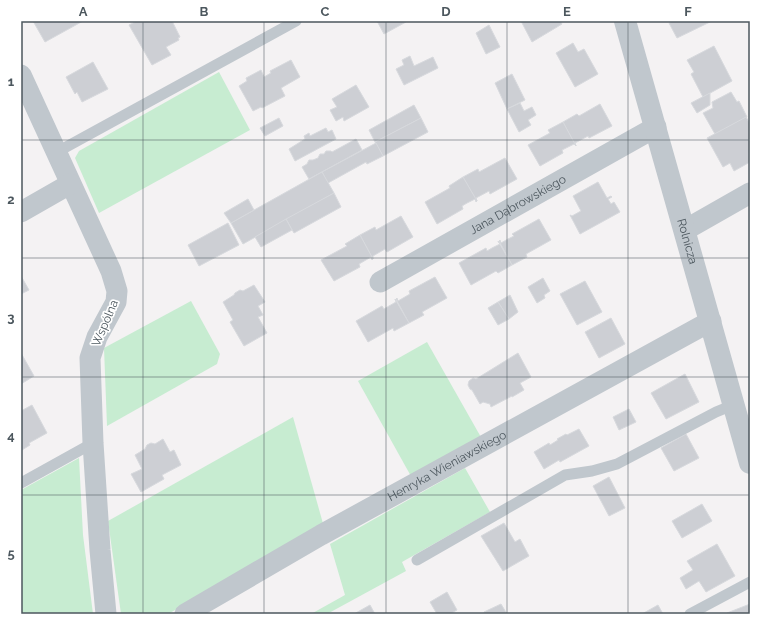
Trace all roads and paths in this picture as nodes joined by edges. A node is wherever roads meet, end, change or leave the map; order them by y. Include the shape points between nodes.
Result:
1 (296, 21) edge
2 (628, 22) edge
3 (21, 75) edge
4 (656, 127) junction
5 (57, 152) junction
6 (70, 184) junction
7 (750, 194) edge
8 (21, 212) edge
9 (685, 230) junction
10 (380, 282) dead end
11 (711, 321) junction
12 (734, 405) junction
13 (746, 432) edge
14 (93, 443) junction
15 (750, 462) edge
16 (21, 483) edge
17 (417, 560) dead end
18 (750, 582) edge
19 (106, 614) edge
20 (185, 614) edge
21 (690, 614) edge

1 - 5 lane
2 - 4 street, Rolnicza
3 - 5 street, Wspólna
4 - 9 street, Rolnicza
4 - 10 street, Jana Dąbrowskiego
5 - 6 street, Wspólna
6 - 8 street
6 - 14 street, Wspólna via 111,271 117,291 116,302 97,337 90,358
7 - 9 street
9 - 11 street, Rolnicza
11 - 12 street, Rolnicza
11 - 20 street, Henryka Wieniawskiego via 321,535
12 - 13 street, Rolnicza
12 - 17 lane via 617,464 565,475
13 - 15 street, Rolnicza
14 - 16 lane
14 - 19 street, Wspólna
18 - 21 lane

